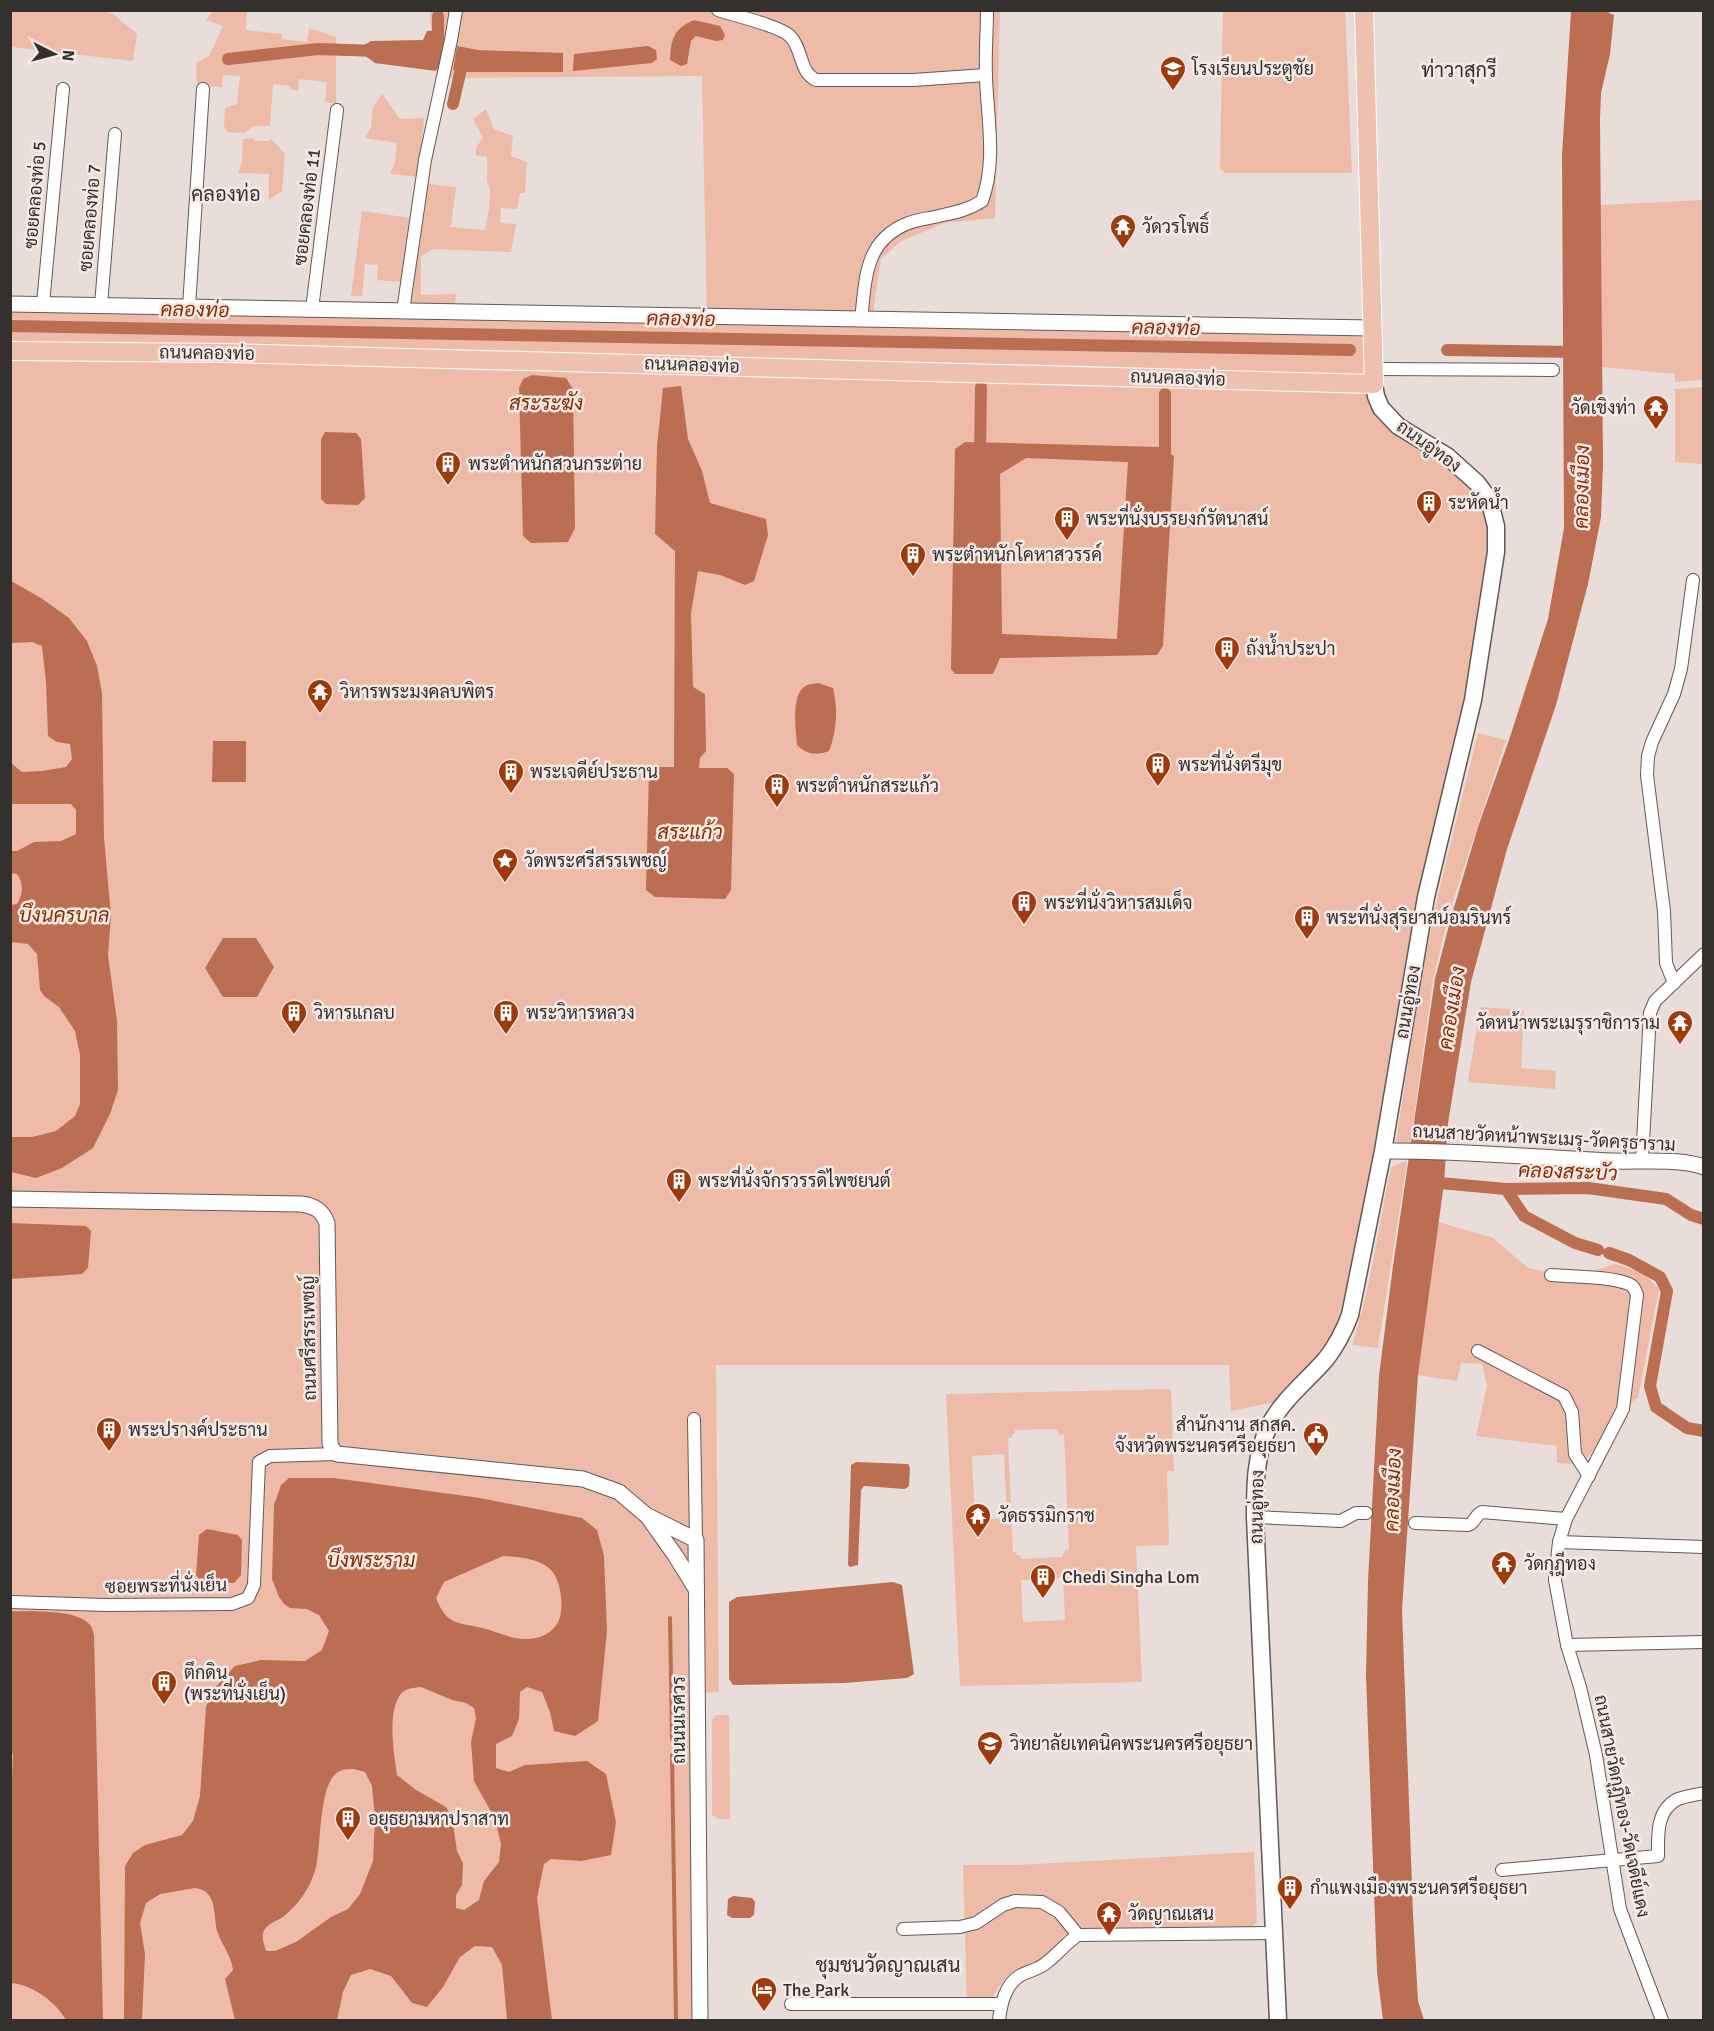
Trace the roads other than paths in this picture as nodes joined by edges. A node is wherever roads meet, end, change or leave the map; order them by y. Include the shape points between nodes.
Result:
1 (456, 10) edge
2 (718, 10) edge
3 (987, 10) edge
4 (1364, 10) edge
5 (986, 75) junction
6 (63, 89) dead end
7 (203, 89) dead end
8 (337, 110) dead end
9 (115, 134) dead end
10 (10, 304) edge
11 (43, 304) junction
12 (101, 305) junction
13 (189, 307) junction
14 (312, 309) junction
15 (402, 311) junction
16 (861, 319) junction
17 (1372, 328) junction
18 (10, 351) edge
19 (1553, 370) dead end
20 (1374, 376) junction
21 (1693, 580) dead end
22 (1697, 605) edge
23 (1704, 954) edge
24 (1674, 983) junction
25 (1391, 1151) junction
26 (1642, 1160) junction
27 (1704, 1167) edge
28 (10, 1198) edge
29 (1551, 1275) dead end
30 (1478, 1351) dead end
31 (694, 1419) dead end
32 (337, 1454) junction
33 (1588, 1476) junction
34 (1366, 1514) dead end
35 (646, 1515) junction
36 (1255, 1517) junction
37 (1566, 1519) junction
38 (1415, 1523) dead end
39 (696, 1540) junction
40 (1559, 1542) junction
41 (1704, 1547) edge
42 (697, 1591) junction
43 (10, 1602) edge
44 (1704, 1642) edge
45 (1567, 1645) junction
46 (1704, 1793) edge
47 (1611, 1859) junction
48 (1502, 1870) dead end
49 (903, 1929) dead end
50 (1274, 1933) junction
51 (1078, 1935) junction
52 (791, 2004) dead end
53 (1001, 2004) junction
54 (700, 2020) edge
55 (999, 2020) edge
56 (1278, 2020) edge
57 (1662, 2020) edge

1 - 15 street via 425,160
2 - 5 street via 790,36 808,76 816,80
3 - 5 street
4 - 17 main road, ถนนอู่ทอง
5 - 16 street via 990,159 982,201 972,208 907,224 885,237 873,251
6 - 11 street, ซอยคลองท่อ 5
7 - 13 street
8 - 14 street, ซอยคลองท่อ 11
9 - 12 street, ซอยคลองท่อ 7
10 - 11 street
11 - 12 street
12 - 13 street
13 - 14 street
14 - 15 street
15 - 16 street
16 - 17 street
17 - 20 main road, ถนนอู่ทอง
18 - 20 main road, ถนนคลองท่อ
19 - 20 street
20 - 25 main road, ถนนอู่ทอง via 1381,408 1398,426 1447,456 1477,483 1489,499 1496,526 1496,552 1473,700 1426,897
21 - 22 street
22 - 24 street via 1674,694 1648,756 1666,963
23 - 24 street
24 - 26 street via 1655,1001 1650,1013
25 - 26 street, ถนนสายวัดหน้าพระเมรุ-วัดครุธาราม
25 - 36 main road, ถนนอู่ทอง via 1341,1338 1281,1407 1258,1455
26 - 27 street, ถนนสายวัดหน้าพระเมรุ-วัดครุธาราม
28 - 32 street, ถนนศรีสรรเพชญ์ via 313,1206 327,1223 330,1443
29 - 33 street, ถนนสายวัดกุฎีทอง-วัดเจดีย์แดง via 1598,1279 1635,1288 1623,1409
30 - 33 street via 1564,1396 1572,1412 1575,1454
31 - 39 street, ถนนนเรศวร
32 - 35 street via 583,1479 619,1492
32 - 43 street, ซอยพระที่นั่งเย็น via 270,1456 259,1462 255,1586 248,1598 232,1604
33 - 37 street, ถนนสายวัดกุฎีทอง-วัดเจดีย์แดง
34 - 36 street via 1356,1513 1341,1521
35 - 39 street
35 - 42 street
36 - 50 main road, ถนนอู่ทอง
37 - 38 street via 1482,1512 1468,1524
37 - 40 street, ถนนสายวัดกุฎีทอง-วัดเจดีย์แดง
39 - 42 street, ถนนนเรศวร
40 - 41 street
40 - 45 street, ถนนสายวัดกุฎีทอง-วัดเจดีย์แดง via 1555,1580
42 - 54 street, ถนนนเรศวร
44 - 45 street
45 - 47 street, ถนนสายวัดกุฎีทอง-วัดเจดีย์แดง via 1596,1755
46 - 47 street via 1676,1801 1662,1814 1658,1856
47 - 48 street
47 - 57 street, ถนนสายวัดกุฎีทอง-วัดเจดีย์แดง via 1620,1909
49 - 51 street via 976,1923 1015,1901 1042,1902 1059,1912
50 - 51 street
50 - 56 main road, ถนนอู่ทอง
51 - 53 street via 1042,1966 1018,1976
52 - 53 street
53 - 55 street

